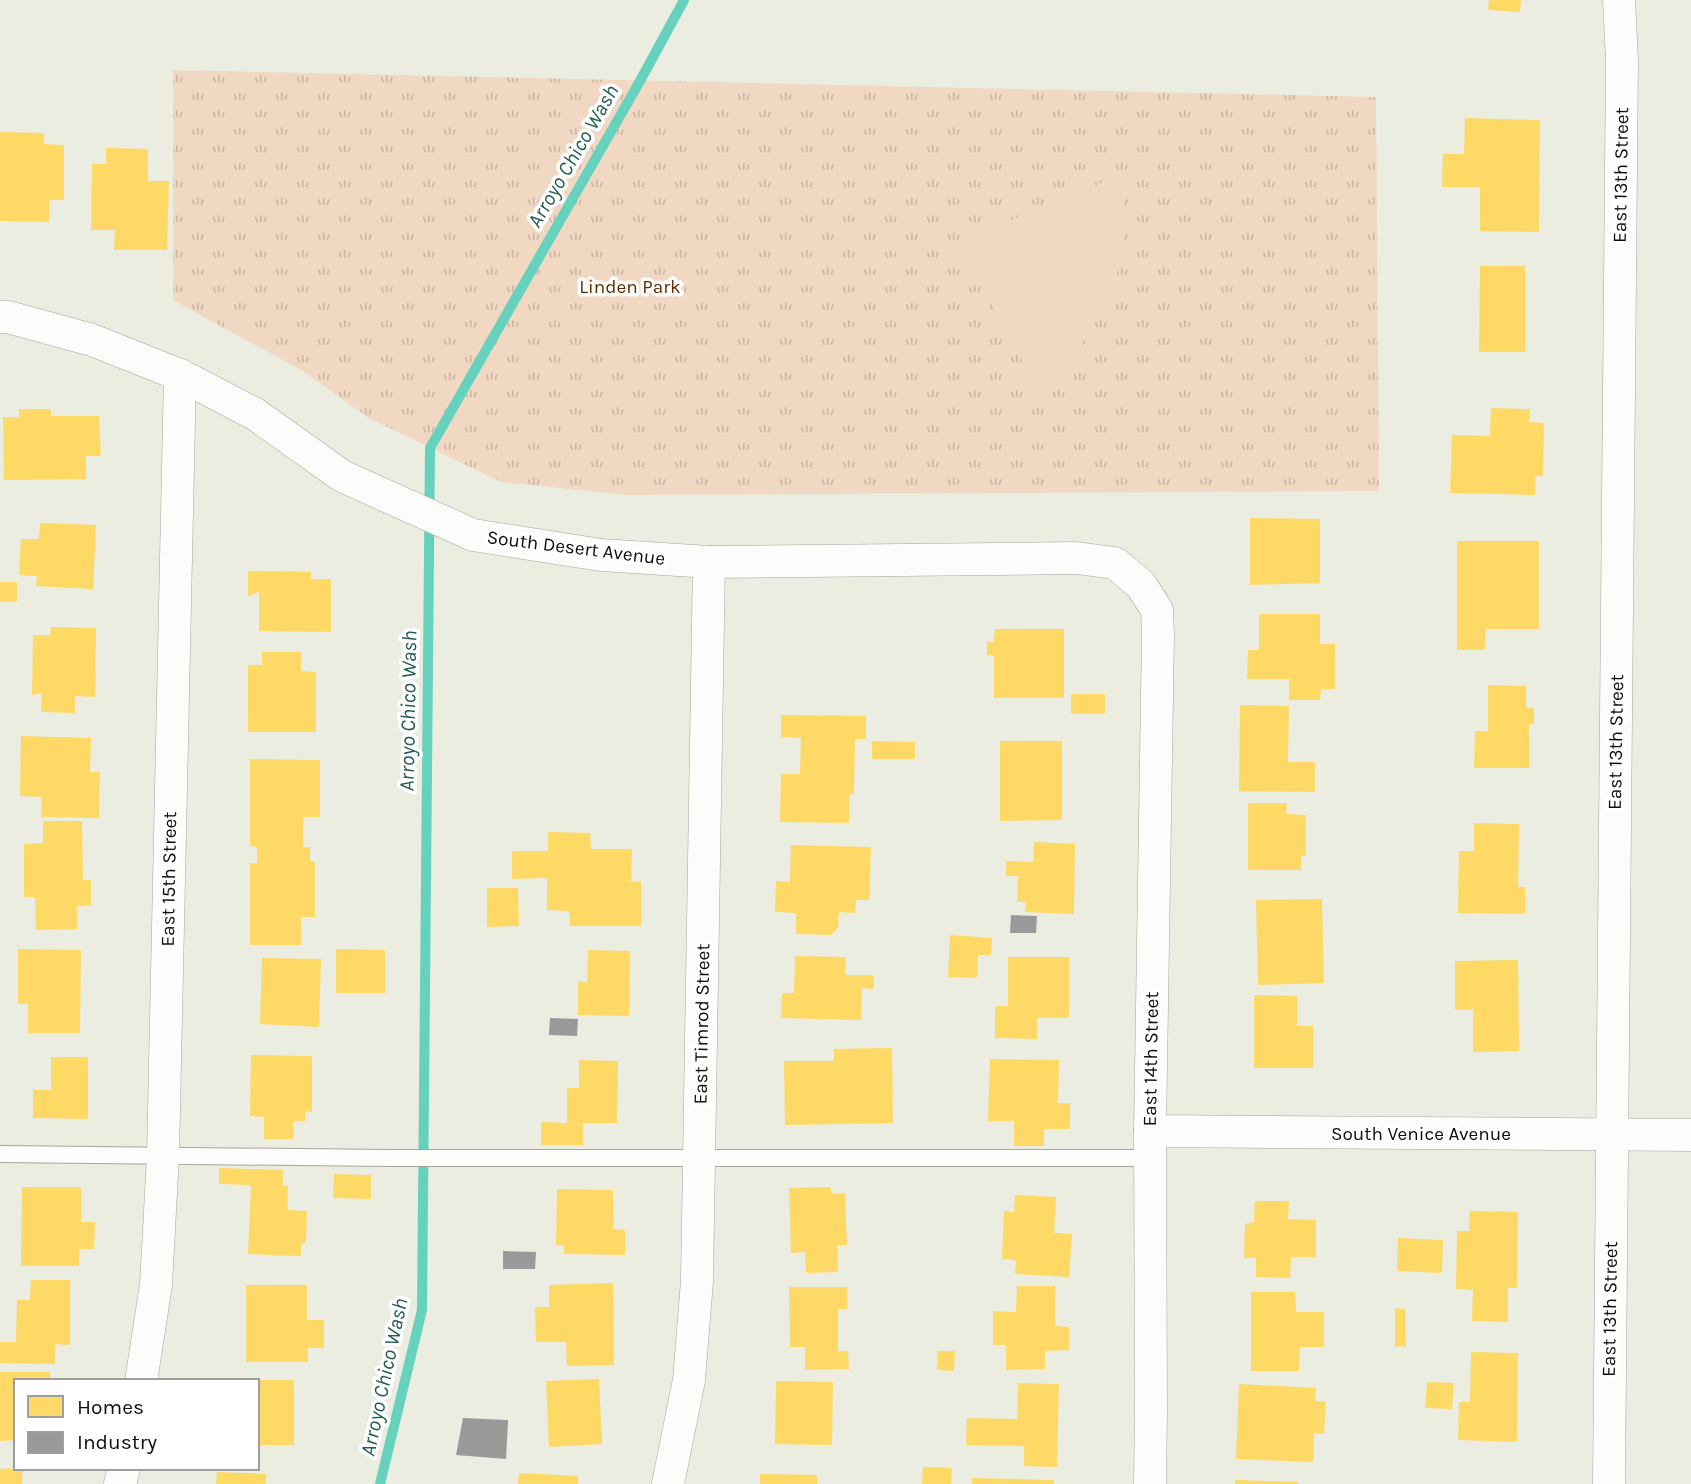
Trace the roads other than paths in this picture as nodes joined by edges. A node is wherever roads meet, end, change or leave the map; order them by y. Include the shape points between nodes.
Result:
1 (1619, 0) edge
2 (0, 317) edge
3 (180, 375) junction
4 (709, 562) junction
5 (1157, 635) joint
6 (1612, 1135) junction
7 (1691, 1135) edge
8 (1150, 1145) junction
9 (0, 1154) edge
10 (163, 1156) junction
11 (699, 1158) junction
12 (141, 1379) edge
13 (668, 1484) edge
14 (1150, 1484) edge
15 (1609, 1484) edge

1 - 6 street, East 13th Street
2 - 3 street, South Desert Avenue via 92,340
3 - 4 street, South Desert Avenue via 255,414 342,477 473,535 601,555
3 - 10 street, East 15th Street
4 - 5 street, South Desert Avenue via 1076,558 1115,563 1141,585 1157,610
4 - 11 street, East Timrod Street
5 - 8 street, East 14th Street
6 - 7 street, South Venice Avenue
6 - 8 street, South Venice Avenue
6 - 15 street, East 13th Street
8 - 11 lane
8 - 14 street, East 14th Street
9 - 10 lane
10 - 11 lane
10 - 12 street, East 15th Street via 156,1286
11 - 13 street, East Timrod Street via 697,1281 689,1380

